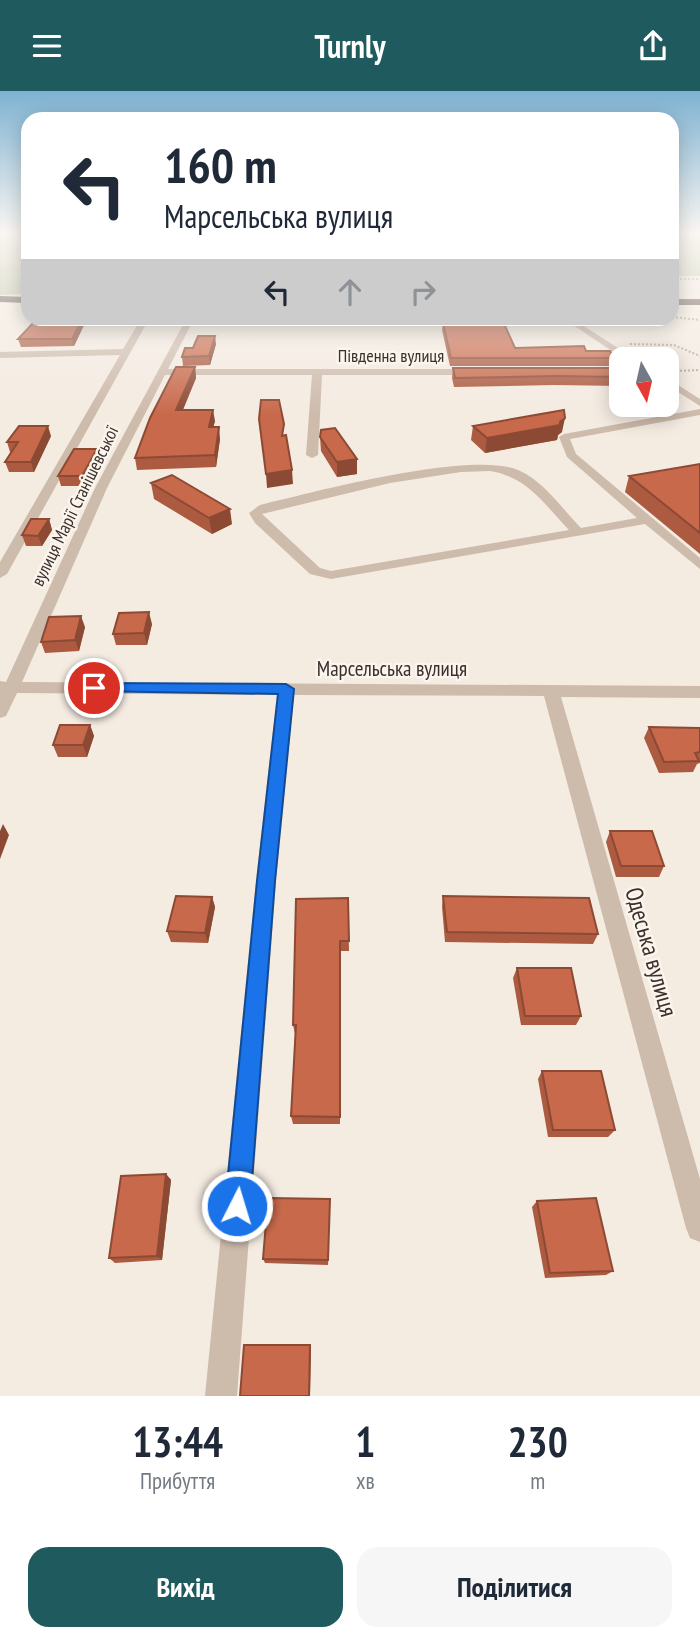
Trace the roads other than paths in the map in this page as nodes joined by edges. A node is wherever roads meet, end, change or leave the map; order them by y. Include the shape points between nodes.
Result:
1 (0, 299) edge
2 (21, 300) edge
3 (679, 302) edge
4 (700, 302) edge
5 (141, 326) edge
6 (186, 326) edge
7 (579, 326) edge
8 (612, 347) edge
9 (125, 352) junction
10 (0, 355) edge
11 (160, 372) junction
12 (317, 372) junction
13 (483, 372) edge
14 (679, 389) edge
15 (700, 403) edge
16 (700, 412) edge
17 (312, 455) dead end
18 (647, 520) junction
19 (578, 532) junction
20 (700, 565) edge
21 (0, 574) edge
22 (6, 687) edge
23 (286, 689) junction
24 (551, 691) junction
25 (700, 692) edge
26 (0, 712) edge
27 (700, 1228) edge
28 (221, 1396) edge

1 - 2 highway
3 - 4 highway
5 - 9 street, вулиця Марії Станішевської
6 - 11 street, вулиця Марії Станішевської
7 - 8 street
9 - 10 street
9 - 21 street, вулиця Марії Станішевської
11 - 12 street, Південна вулиця
11 - 22 street, вулиця Марії Станішевської
12 - 13 street, Південна вулиця
12 - 17 street
14 - 15 street
16 - 18 street via 564,437 571,455
18 - 19 street
18 - 20 street
19 - 19 street via 521,476 495,468 421,476 255,513 315,571 331,575
22 - 23 street, Марсельська вулиця
22 - 26 street, вулиця Марії Станішевської
23 - 24 street, Марсельська вулиця
23 - 28 street
24 - 25 street, Марсельська вулиця
24 - 27 street, Одеська вулиця

